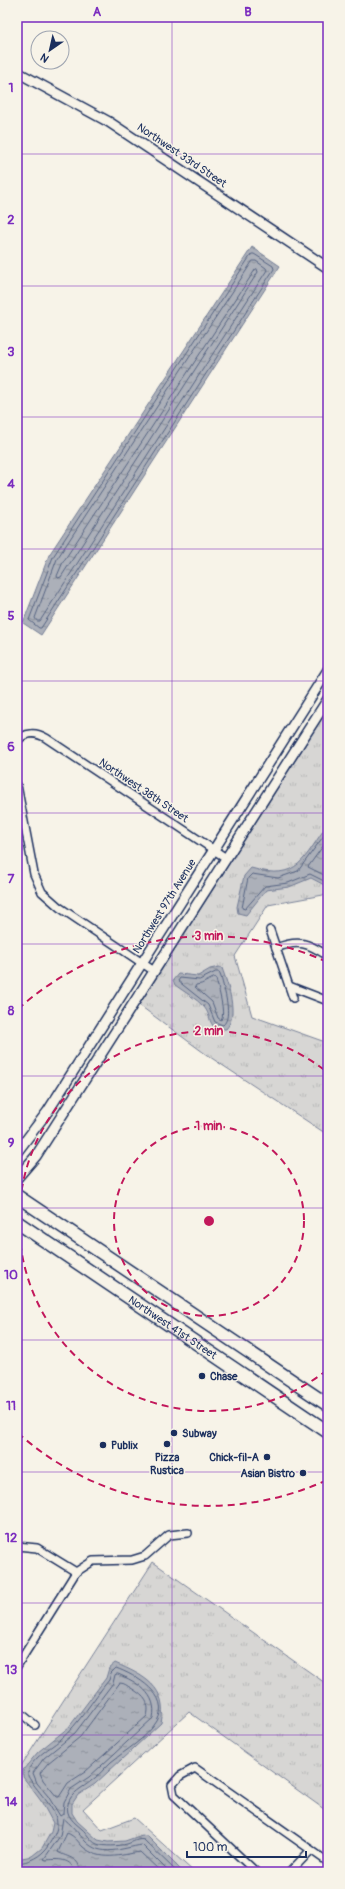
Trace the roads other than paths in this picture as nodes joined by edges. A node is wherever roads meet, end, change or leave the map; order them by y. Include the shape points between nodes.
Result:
1 (17, 72) edge
2 (328, 268) edge
3 (328, 670) edge
4 (328, 699) edge
5 (17, 741) edge
6 (278, 749) junction
7 (291, 757) junction
8 (17, 785) edge
9 (213, 850) junction
10 (226, 858) junction
11 (270, 930) dead end
12 (276, 948) junction
13 (328, 956) edge
14 (142, 963) junction
15 (154, 971) junction
16 (289, 986) junction
17 (293, 998) dead end
18 (328, 1002) edge
19 (17, 1152) edge
20 (17, 1178) edge
21 (17, 1196) edge
22 (17, 1222) edge
23 (328, 1405) edge
24 (328, 1432) edge
25 (188, 1533) dead end
26 (17, 1546) edge
27 (76, 1572) junction
28 (17, 1666) edge
29 (17, 1710) edge
30 (35, 1724) dead end
31 (311, 1850) junction
32 (328, 1862) edge
33 (256, 1872) edge
34 (290, 1872) edge

1 - 2 street, Northwest 33rd Street via 109,122
3 - 6 street, Northwest 97th Avenue
4 - 7 street
5 - 9 street, Northwest 38th Street via 31,734 38,734 49,740
6 - 7 street
6 - 9 street, Northwest 97th Avenue
7 - 10 street
8 - 14 street via 35,878 42,892 55,905
9 - 10 street, Northwest 38th Street
9 - 14 street, Northwest 97th Avenue
10 - 15 street
11 - 12 street
12 - 13 street via 289,943 304,943
12 - 16 street
14 - 15 street
14 - 19 street, Northwest 97th Avenue via 40,1123
15 - 20 street via 36,1156
16 - 17 street
16 - 18 street
21 - 23 main road, Northwest 41st Street
22 - 24 main road, Northwest 41st Street
25 - 27 street via 169,1535 145,1556 132,1560 93,1561
26 - 27 street via 37,1548
27 - 28 street
29 - 30 street
31 - 32 street
31 - 33 street via 195,1768 180,1776 172,1785 172,1791
31 - 34 street

